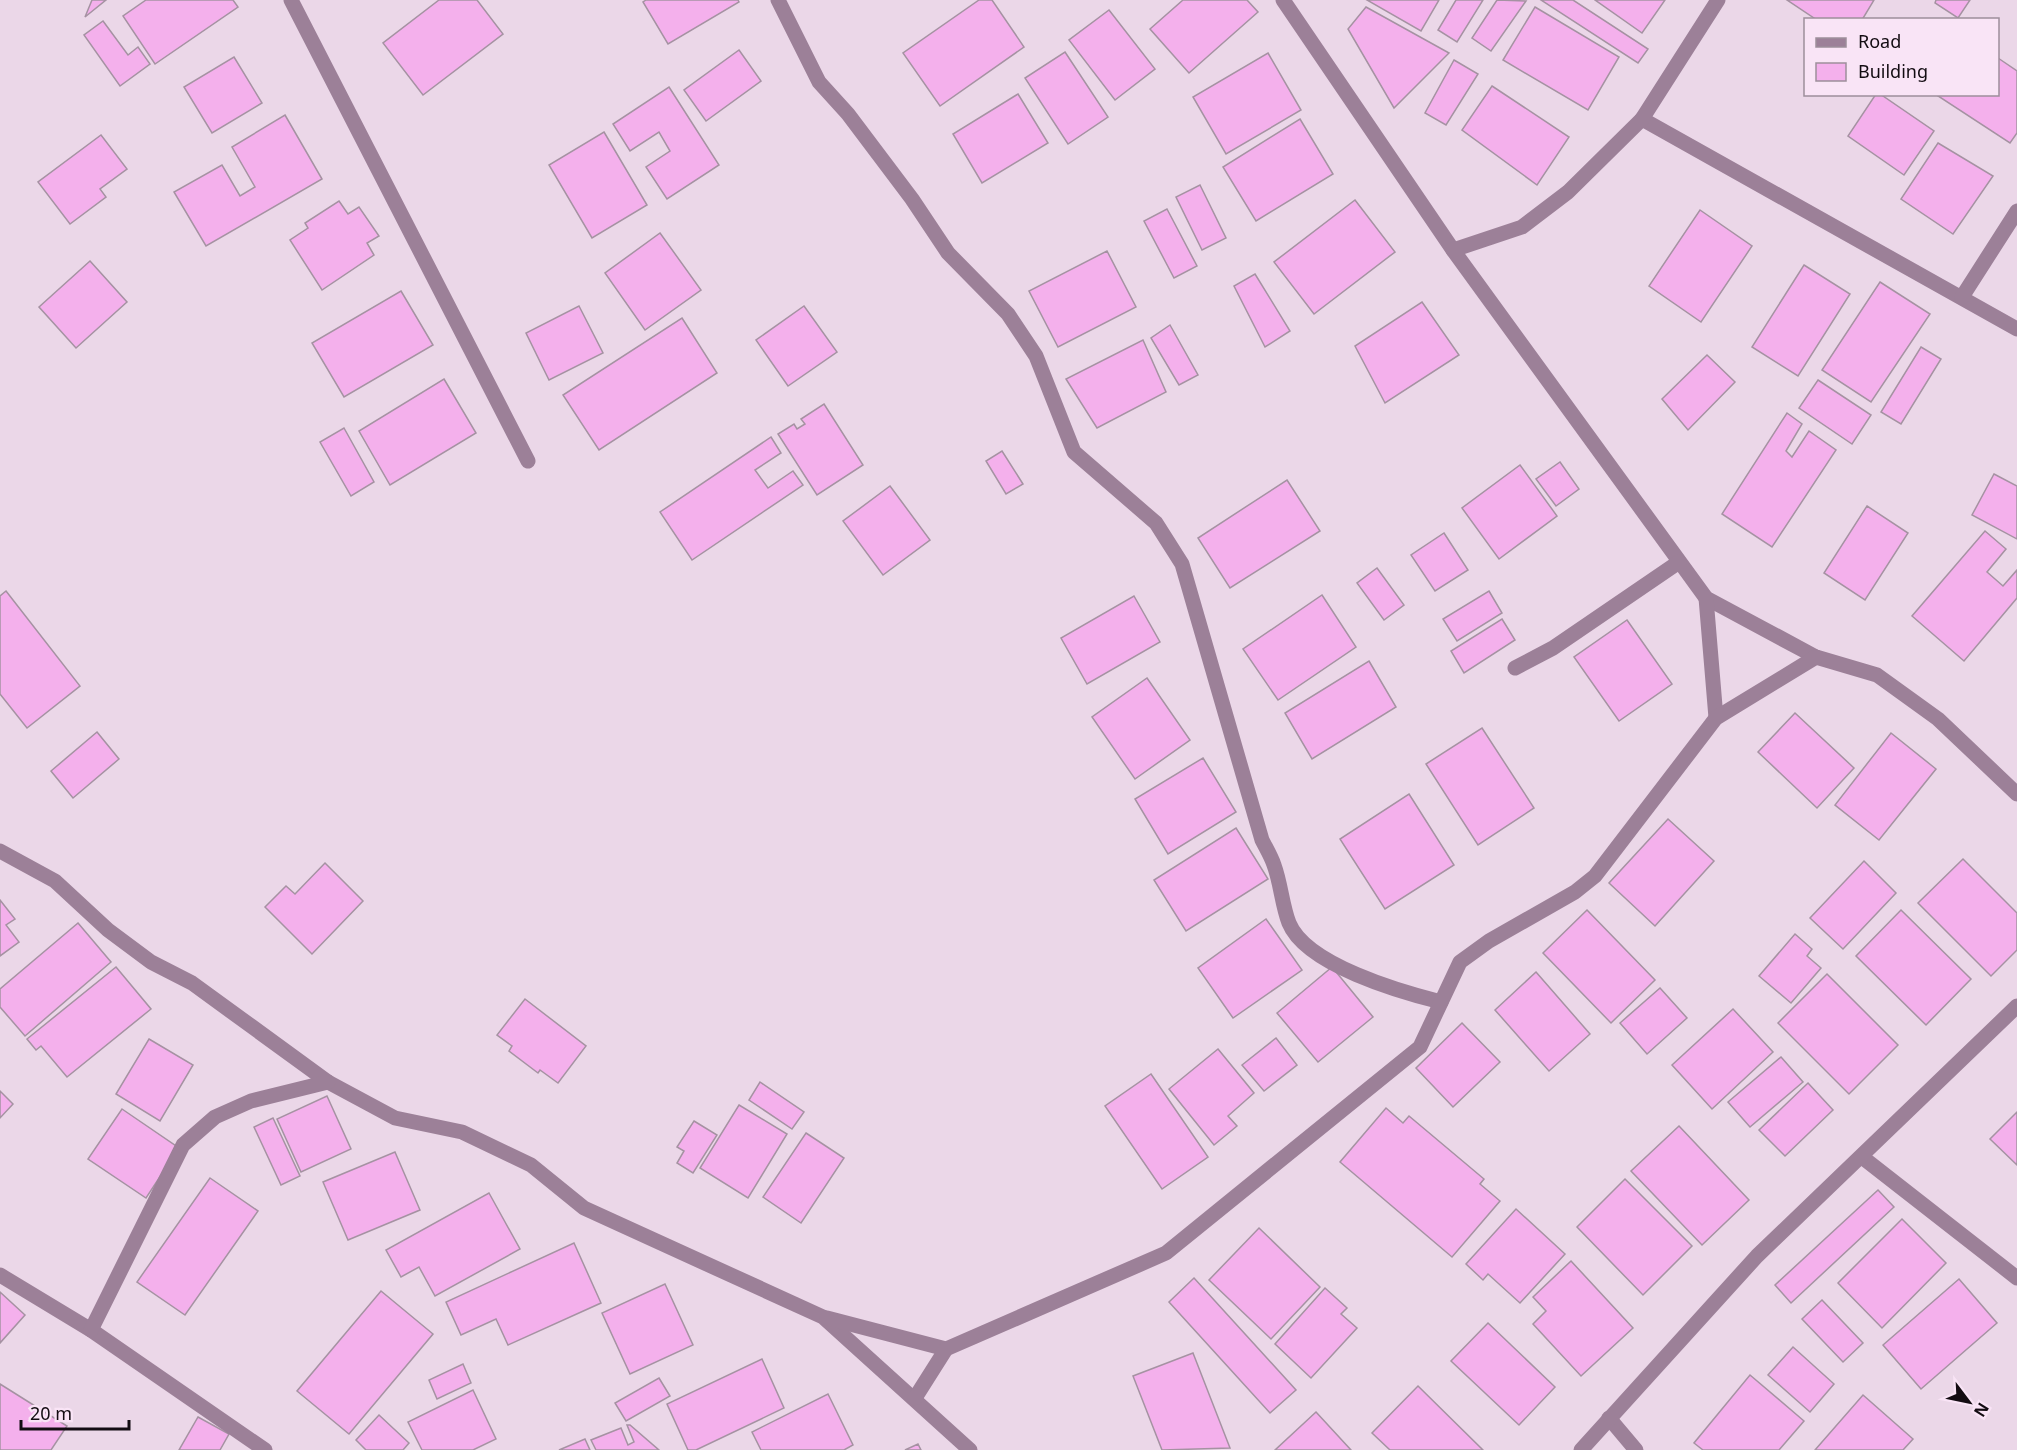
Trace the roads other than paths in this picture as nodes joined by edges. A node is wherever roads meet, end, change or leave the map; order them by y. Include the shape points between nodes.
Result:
1 (291, 0) edge
2 (778, 0) edge
3 (1283, 0) edge
4 (1718, 0) edge
5 (1642, 119) junction
6 (2017, 211) edge
7 (1453, 250) junction
8 (1962, 297) junction
9 (2017, 329) edge
10 (528, 461) dead end
11 (1679, 562) junction
12 (1706, 598) junction
13 (1816, 657) junction
14 (1515, 668) dead end
15 (1716, 718) junction
16 (2017, 794) edge
17 (0, 851) edge
18 (1441, 1002) junction
19 (2017, 1006) edge
20 (328, 1082) junction
21 (1862, 1157) junction
22 (0, 1275) edge
23 (2017, 1278) edge
24 (823, 1317) junction
25 (91, 1330) junction
26 (946, 1349) junction
27 (915, 1398) junction
28 (1609, 1418) junction
29 (265, 1450) edge
30 (970, 1450) edge
31 (1581, 1450) edge
32 (1636, 1450) edge

1 - 10 street
2 - 18 street via 819,82 912,199 948,254 1008,314 1036,356 1074,452 1156,523 1182,564 1290,925 1313,952 1354,973 1398,991
3 - 7 street
4 - 5 street
5 - 7 street via 1568,192 1522,227
5 - 8 street
6 - 8 street
7 - 11 street
8 - 9 street
11 - 12 street
11 - 14 street via 1553,648
12 - 13 street
12 - 15 street
13 - 15 street
13 - 16 street via 1877,675 1938,719
15 - 18 street via 1595,876 1461,962
17 - 20 street via 55,881 108,930 152,962 192,982
18 - 26 street via 1420,1047 1166,1253
19 - 21 street
20 - 24 street via 394,1118 462,1132 521,1160 584,1208
20 - 25 street via 251,1101 215,1117 183,1145
21 - 23 street
21 - 28 street via 1757,1256
22 - 25 street
24 - 26 street
24 - 27 street
25 - 29 street
26 - 27 street
27 - 30 street
28 - 31 street
28 - 32 street

